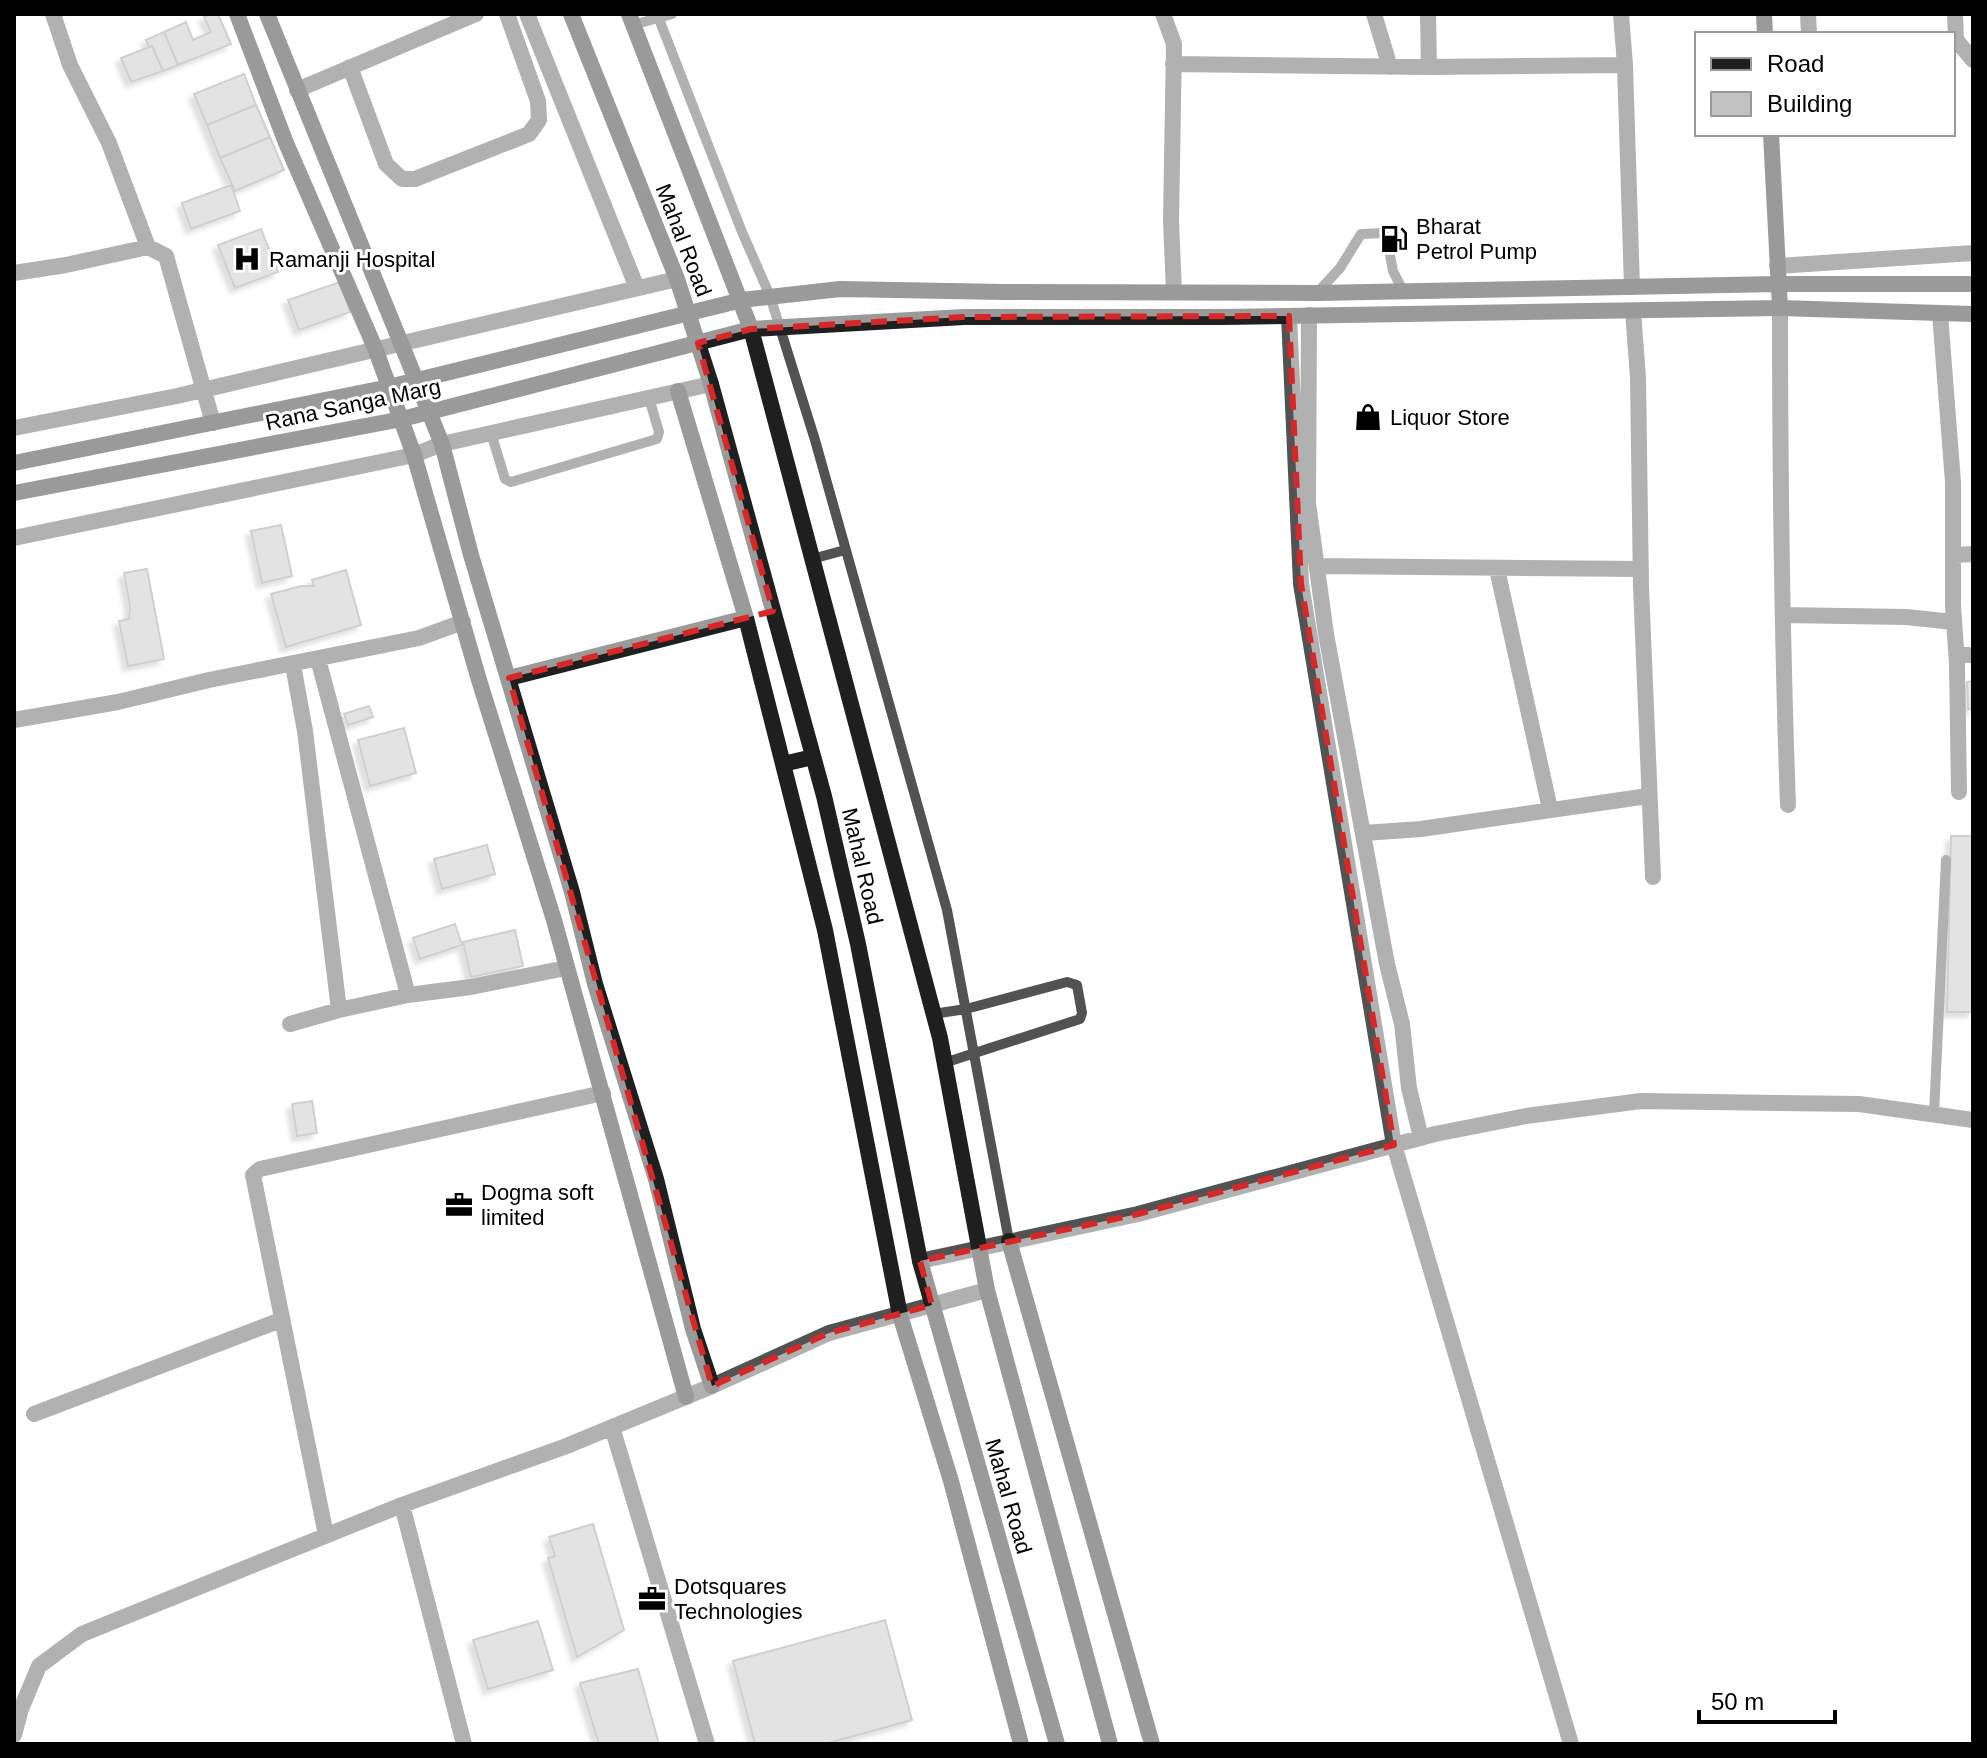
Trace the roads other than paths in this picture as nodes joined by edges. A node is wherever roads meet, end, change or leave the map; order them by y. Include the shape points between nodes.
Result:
1 (53, 14) edge
2 (237, 14) edge
3 (267, 14) edge
4 (476, 14) edge
5 (507, 14) edge
6 (527, 14) edge
7 (571, 14) edge
8 (672, 14) edge
9 (1163, 14) edge
10 (1374, 14) edge
11 (1428, 14) edge
12 (1621, 14) edge
13 (1955, 14) edge
14 (658, 16) edge
15 (631, 20) edge
16 (1965, 59) edge
17 (1173, 64) junction
18 (1625, 65) junction
19 (350, 67) junction
20 (1390, 67) junction
21 (1429, 67) junction
22 (297, 90) junction
23 (1773, 137) edge
24 (148, 247) junction
25 (1973, 253) edge
26 (1777, 266) junction
27 (14, 273) edge
28 (677, 279) junction
29 (1777, 284) junction
30 (1973, 284) edge
31 (1632, 287) junction
32 (637, 288) junction
33 (1403, 291) junction
34 (1174, 292) junction
35 (1317, 293) junction
36 (770, 296) junction
37 (742, 300) junction
38 (1780, 308) junction
39 (1633, 311) junction
40 (689, 313) junction
41 (1940, 314) junction
42 (1973, 314) edge
43 (1309, 315) junction
44 (1289, 316) junction
45 (780, 327) junction
46 (751, 329) junction
47 (401, 343) junction
48 (698, 343) junction
49 (375, 348) junction
50 (416, 381) junction
51 (711, 384) junction
52 (389, 387) junction
53 (204, 389) junction
54 (678, 391) junction
55 (649, 398) junction
56 (429, 412) junction
57 (402, 419) junction
58 (213, 423) junction
59 (14, 428) edge
60 (491, 433) junction
61 (442, 444) junction
62 (414, 455) junction
63 (14, 463) edge
64 (14, 493) edge
65 (14, 538) edge
66 (845, 550) junction
67 (1973, 554) edge
68 (1955, 555) junction
69 (812, 559) junction
70 (1317, 566) junction
71 (1497, 569) junction
72 (1641, 569) junction
73 (1783, 615) junction
74 (746, 618) junction
75 (463, 622) junction
76 (1954, 622) junction
77 (1965, 655) edge
78 (318, 659) junction
79 (293, 665) junction
80 (509, 678) junction
81 (14, 720) edge
82 (813, 757) junction
83 (783, 764) junction
84 (1959, 792) dead end
85 (1648, 796) junction
86 (1788, 805) dead end
87 (1550, 809) junction
88 (1364, 833) junction
89 (1946, 860) dead end
90 (1653, 877) dead end
91 (566, 968) junction
92 (408, 995) junction
93 (966, 1009) junction
94 (339, 1010) junction
95 (933, 1014) junction
96 (290, 1024) dead end
97 (973, 1054) junction
98 (944, 1063) junction
99 (603, 1093) junction
100 (1934, 1114) junction
101 (1973, 1120) edge
102 (1421, 1138) junction
103 (1394, 1145) junction
104 (1009, 1241) junction
105 (979, 1247) junction
106 (920, 1261) junction
107 (987, 1290) junction
108 (932, 1305) junction
109 (900, 1315) junction
110 (281, 1320) junction
111 (712, 1386) junction
112 (686, 1397) junction
113 (34, 1414) dead end
114 (612, 1427) junction
115 (402, 1505) junction
116 (326, 1535) junction
117 (14, 1736) edge
118 (20, 1744) edge
119 (464, 1744) edge
120 (707, 1744) edge
121 (1021, 1744) edge
122 (1057, 1744) edge
123 (1110, 1744) edge
124 (1152, 1744) edge
125 (1571, 1744) edge

1 - 24 street
2 - 49 main road
3 - 22 main road
4 - 19 street
5 - 19 street via 538,101 539,120 529,134 415,179 402,179 386,164
6 - 32 street
7 - 28 main road, Mahal Road
8 - 14 lane
9 - 17 street via 1174,44
10 - 20 street
11 - 21 street
12 - 18 street
13 - 16 street via 1956,40
14 - 15 lane
14 - 36 lane
15 - 37 main road, Mahal Road
17 - 20 street
17 - 34 street
18 - 21 street
18 - 31 street
19 - 22 street
20 - 21 street
22 - 47 main road
23 - 26 main road
24 - 27 street
24 - 53 street via 166,256
25 - 26 street
26 - 29 main road
28 - 32 street
28 - 40 main road, Mahal Road
29 - 30 main road, Rana Sanga Marg
29 - 31 main road, Rana Sanga Marg
29 - 38 main road
31 - 33 main road, Rana Sanga Marg
32 - 47 street
33 - 35 main road, Rana Sanga Marg
33 - 35 lane via 1387,239 1376,232 1361,234
34 - 35 main road, Rana Sanga Marg
34 - 36 main road, Rana Sanga Marg via 840,289
36 - 37 main road, Rana Sanga Marg
36 - 45 lane
37 - 40 main road, Rana Sanga Marg
37 - 46 main road, Mahal Road
38 - 39 main road, Rana Sanga Marg
38 - 41 main road, Rana Sanga Marg
38 - 73 street
39 - 43 main road, Rana Sanga Marg
39 - 72 street
40 - 48 main road, Mahal Road
40 - 50 main road, Rana Sanga Marg
41 - 42 main road, Rana Sanga Marg
41 - 68 street
43 - 44 main road, Rana Sanga Marg
43 - 70 street via 1308,503
44 - 45 main road, Rana Sanga Marg via 964,317
44 - 103 street via 1301,584
45 - 46 main road, Rana Sanga Marg
45 - 66 lane
46 - 48 main road, Rana Sanga Marg
46 - 69 main road, Mahal Road
47 - 49 street
47 - 50 main road
48 - 51 main road, Mahal Road
48 - 56 main road, Rana Sanga Marg
49 - 52 main road
49 - 53 street
50 - 52 main road, Rana Sanga Marg
50 - 56 main road
51 - 54 street
51 - 82 main road, Mahal Road
52 - 57 main road
52 - 58 main road, Rana Sanga Marg
53 - 58 street
53 - 59 street
54 - 55 street
54 - 74 main road
55 - 60 street
55 - 60 lane via 657,439 511,482 505,479
56 - 57 main road, Rana Sanga Marg
56 - 61 main road
57 - 62 main road
57 - 64 main road, Rana Sanga Marg
58 - 63 main road, Rana Sanga Marg
60 - 61 street
61 - 62 street
61 - 80 main road
62 - 65 street
62 - 75 main road
66 - 69 lane
66 - 93 lane via 947,910
67 - 68 street
68 - 76 street
69 - 95 main road, Mahal Road
70 - 71 street
70 - 88 street
71 - 72 street
71 - 87 street
72 - 85 street
73 - 76 street
73 - 86 street
74 - 80 main road
74 - 83 main road
75 - 78 street via 419,638
75 - 91 main road
76 - 77 street
77 - 84 street
78 - 79 street
78 - 92 street
79 - 81 street
79 - 94 street
80 - 111 main road
82 - 83 main road
82 - 106 main road, Mahal Road via 858,944
83 - 109 main road via 825,930
85 - 87 street
85 - 90 street
87 - 88 street
88 - 102 street
89 - 100 lane
91 - 92 street
91 - 99 main road
92 - 94 street
93 - 95 lane
93 - 97 lane
93 - 97 lane via 1074,982 1082,1013 1075,1022
94 - 96 street
95 - 98 main road, Mahal Road
97 - 98 lane
97 - 104 lane
98 - 105 main road, Mahal Road
99 - 110 street via 260,1169 253,1175
99 - 112 main road
100 - 101 street
100 - 102 street via 1859,1104 1641,1101 1526,1116
102 - 103 street
103 - 104 street via 1138,1214
103 - 125 street
104 - 105 street
104 - 124 main road
105 - 106 street
105 - 107 main road, Mahal Road
106 - 108 main road, Mahal Road
107 - 108 street
107 - 123 main road, Mahal Road
108 - 109 street
108 - 122 main road, Mahal Road
109 - 111 street via 829,1333
109 - 121 main road via 951,1481
110 - 113 street
110 - 116 street
111 - 112 street
112 - 114 street
114 - 115 street
114 - 120 street
115 - 116 street
115 - 119 street
116 - 117 street via 82,1634 39,1666
117 - 118 street

